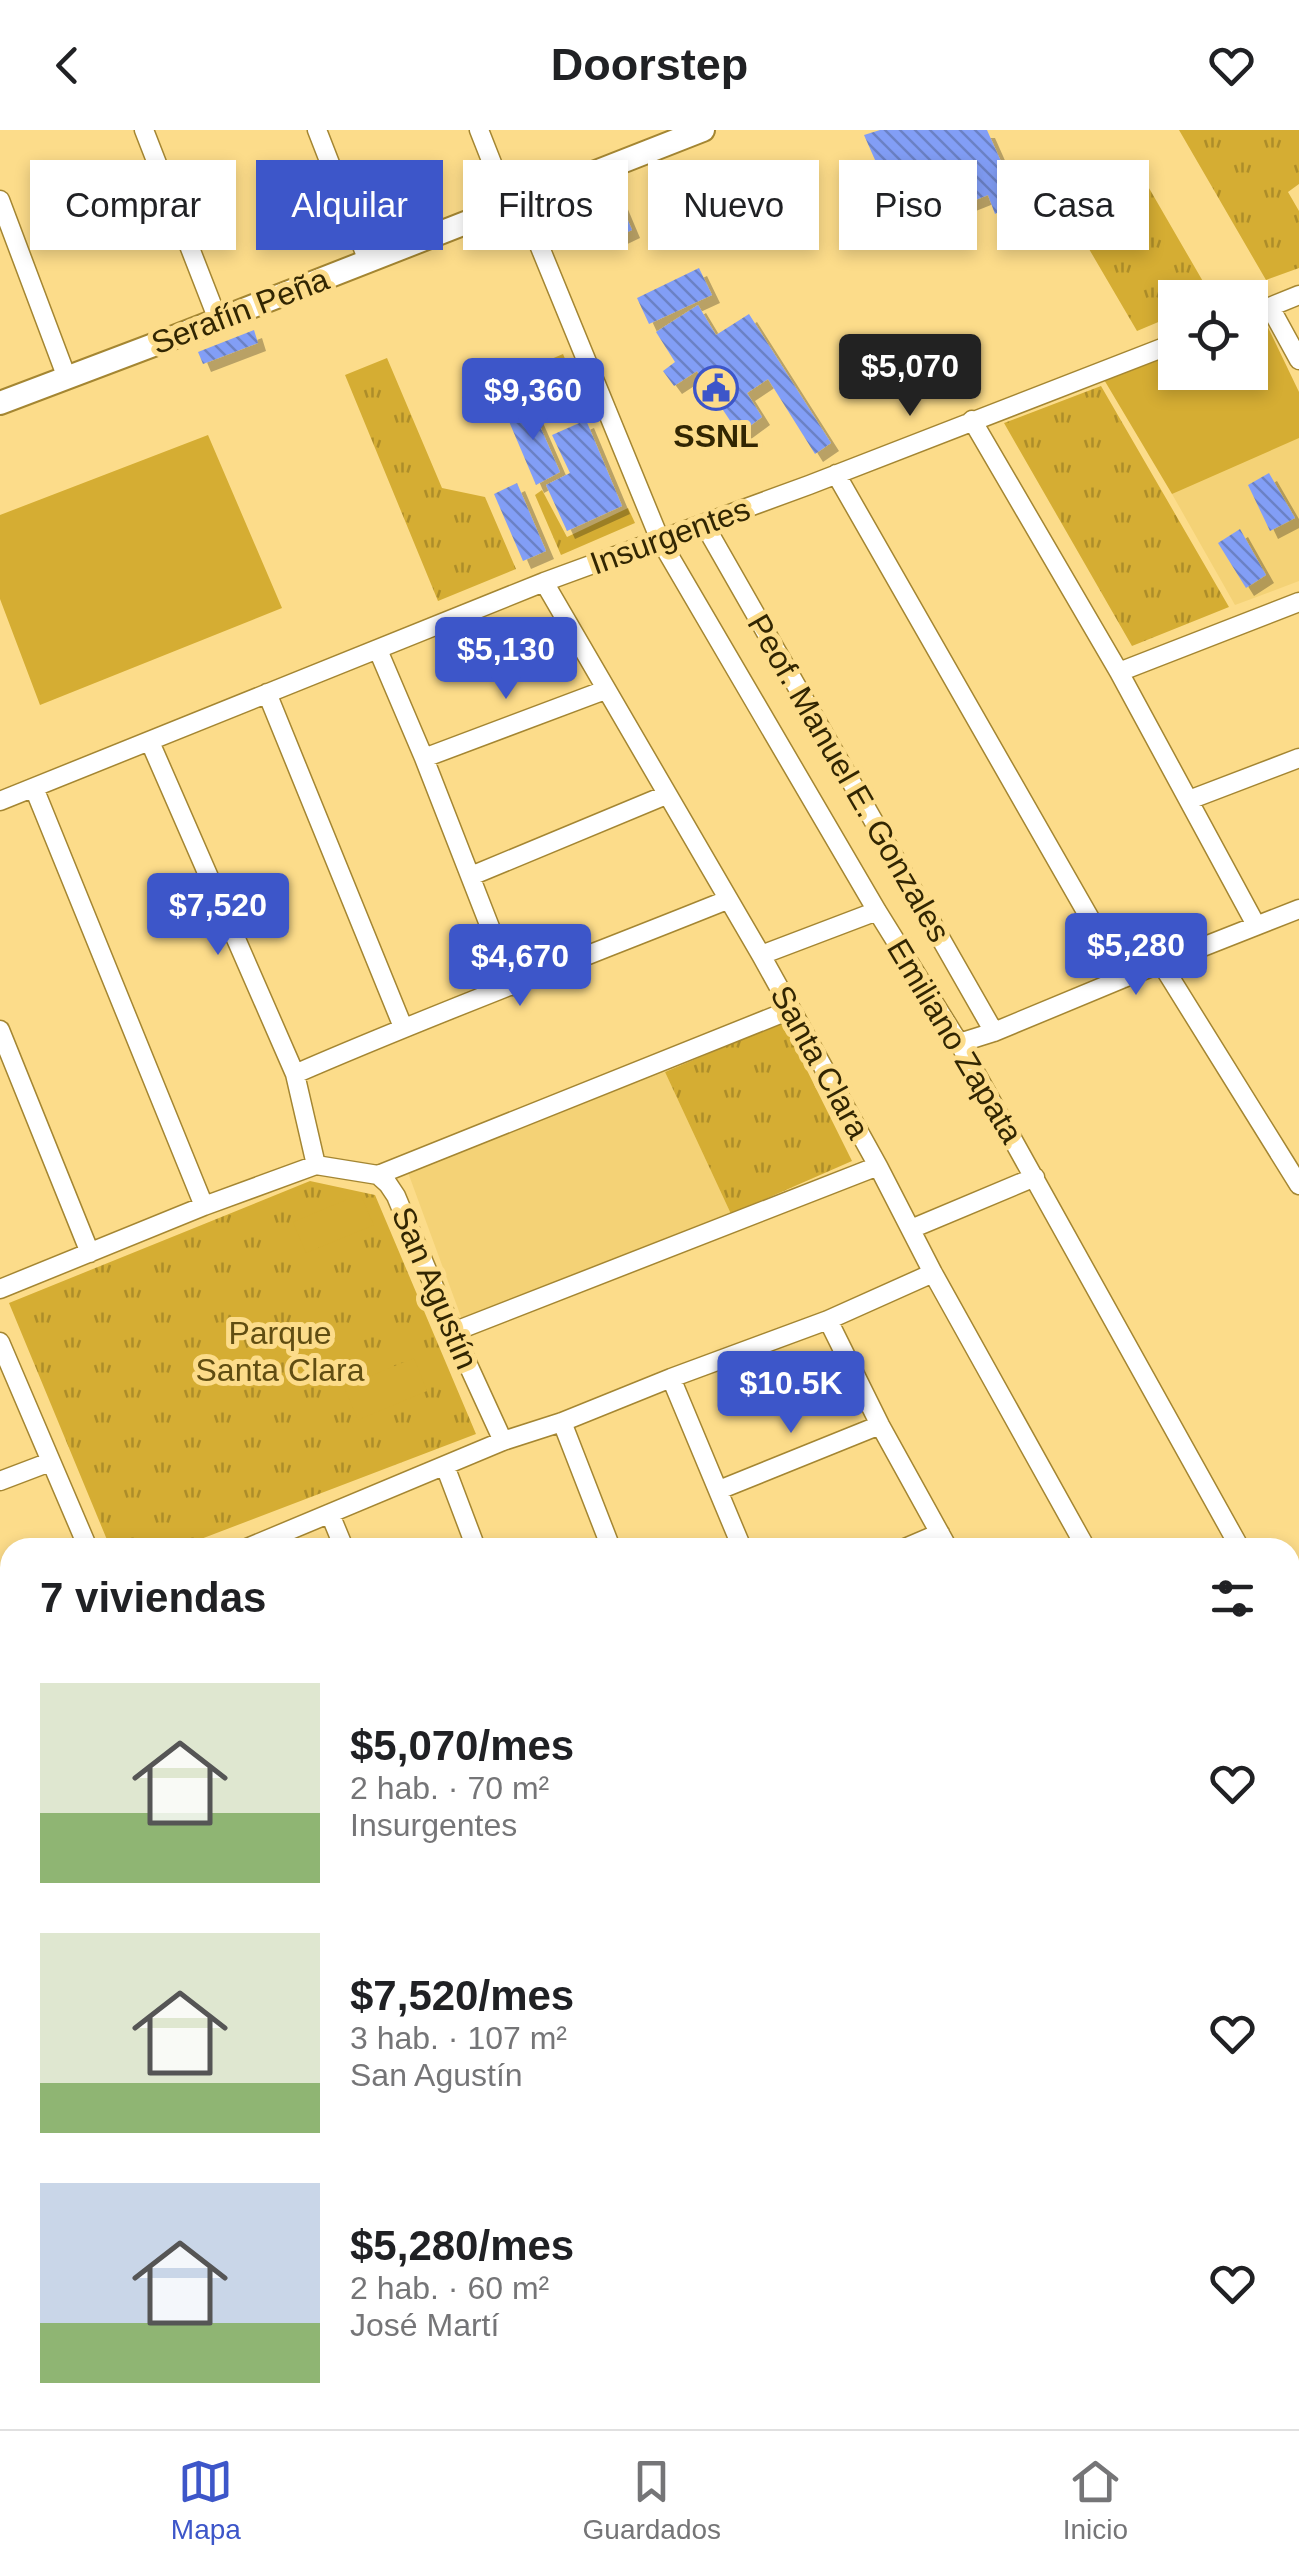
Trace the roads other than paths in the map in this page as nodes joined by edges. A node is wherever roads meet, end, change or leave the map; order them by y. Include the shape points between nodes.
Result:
1 (144, 130) edge
2 (317, 130) edge
3 (479, 130) edge
4 (702, 130) edge
5 (659, 138) edge
6 (494, 160) edge
7 (611, 160) edge
8 (0, 200) edge
9 (463, 224) edge
10 (535, 250) edge
11 (368, 261) junction
12 (1299, 296) edge
13 (1270, 307) joint
14 (218, 320) junction
15 (1158, 349) edge
16 (1299, 360) edge
17 (68, 378) junction
18 (0, 403) edge
19 (972, 420) junction
20 (836, 474) junction
21 (704, 524) junction
22 (660, 540) junction
23 (544, 582) junction
24 (1299, 602) edge
25 (378, 650) junction
26 (1119, 672) junction
27 (605, 690) junction
28 (268, 693) junction
29 (150, 742) junction
30 (424, 758) junction
31 (1299, 758) edge
32 (34, 788) junction
33 (666, 795) junction
34 (1189, 800) junction
35 (0, 801) edge
36 (471, 876) junction
37 (727, 900) junction
38 (1299, 909) edge
39 (877, 910) junction
40 (1256, 925) junction
41 (761, 956) junction
42 (1162, 963) junction
43 (1124, 978) junction
44 (513, 986) junction
45 (790, 1010) junction
46 (403, 1027) junction
47 (0, 1030) edge
48 (994, 1032) junction
49 (959, 1043) junction
50 (295, 1074) junction
51 (316, 1165) junction
52 (878, 1166) junction
53 (378, 1175) junction
54 (1036, 1177) junction
55 (1299, 1185) edge
56 (204, 1206) junction
57 (911, 1229) junction
58 (90, 1253) junction
59 (932, 1274) junction
60 (0, 1289) edge
61 (828, 1320) junction
62 (453, 1332) junction
63 (0, 1342) edge
64 (671, 1378) junction
65 (562, 1422) junction
66 (880, 1426) junction
67 (503, 1441) junction
68 (50, 1462) junction
69 (445, 1466) junction
70 (0, 1480) edge
71 (719, 1490) junction
72 (330, 1514) junction
73 (84, 1538) edge
74 (271, 1538) edge
75 (340, 1538) edge
76 (472, 1538) edge
77 (607, 1538) edge
78 (738, 1538) edge
79 (943, 1538) edge
80 (1080, 1538) edge
81 (1235, 1538) edge

1 - 14 street
2 - 11 street
3 - 6 street, Emiliano Zapata
4 - 5 main road, Serafín Peña
5 - 7 main road, Serafín Peña
8 - 17 street
9 - 11 main road, Serafín Peña
10 - 22 street, Emiliano Zapata
11 - 14 main road, Serafín Peña
12 - 13 street
13 - 16 street
14 - 17 main road, Serafín Peña
15 - 19 street, Insurgentes
17 - 18 main road, Serafín Peña
19 - 20 street, Insurgentes
19 - 26 street
20 - 21 street, Insurgentes
20 - 43 street
21 - 22 street, Insurgentes
21 - 48 street, Peof. Manuel E. Gonzales
22 - 23 street, Insurgentes
22 - 39 street, Emiliano Zapata
23 - 25 street, Insurgentes
23 - 27 street, Santa Clara
24 - 26 street
25 - 28 street, Insurgentes
25 - 30 street
26 - 34 street
27 - 30 street
27 - 33 street, Santa Clara
28 - 29 street, Insurgentes
28 - 46 street
29 - 32 street, Insurgentes
29 - 50 street
30 - 36 street
31 - 34 street
32 - 35 street, Insurgentes
32 - 56 street
33 - 36 street
33 - 37 street, Santa Clara
34 - 40 street
36 - 44 street
37 - 41 street, Santa Clara
37 - 44 street
38 - 40 street
39 - 41 street
39 - 49 street, Emiliano Zapata
40 - 42 street
41 - 45 street, Santa Clara
42 - 43 street
42 - 55 street
43 - 48 street
44 - 46 street
45 - 52 street, Santa Clara
45 - 53 street
46 - 50 street
47 - 58 street
48 - 49 street
49 - 54 street, Emiliano Zapata
50 - 51 street
51 - 53 street, San Agustín
51 - 56 street
52 - 57 street, Santa Clara
52 - 62 street
53 - 62 street, San Agustín via 396,1196
54 - 57 street
54 - 81 street, Emiliano Zapata
56 - 58 street
57 - 59 street, Santa Clara
58 - 60 street
59 - 61 street
59 - 80 street, Santa Clara
61 - 64 street
61 - 66 street
62 - 67 street, San Agustín
63 - 68 street
64 - 65 street
64 - 71 street
65 - 67 street
65 - 77 street
66 - 71 street
66 - 79 street
67 - 69 street
68 - 70 street
68 - 73 street
69 - 72 street
69 - 76 street
71 - 78 street
72 - 74 street
72 - 75 street

